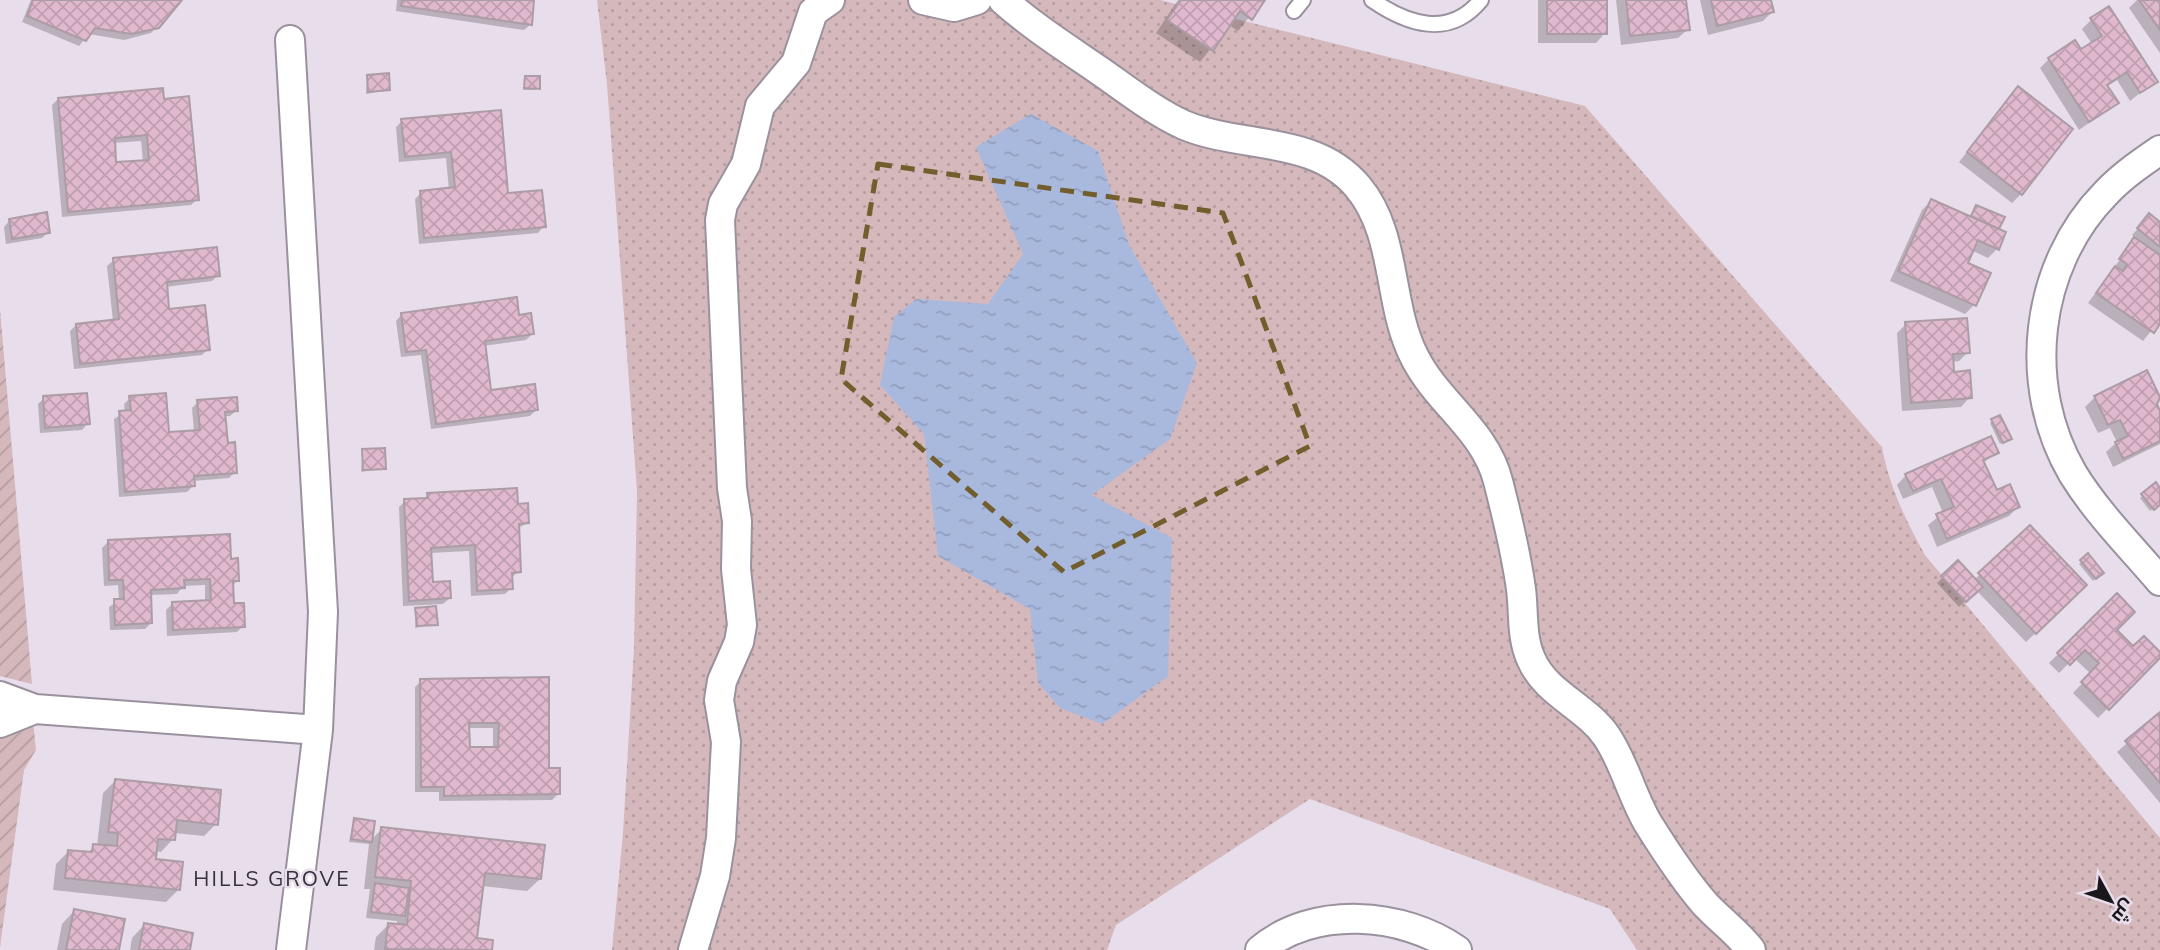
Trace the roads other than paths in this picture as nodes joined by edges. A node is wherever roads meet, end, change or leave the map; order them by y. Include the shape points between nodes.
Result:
1 (830, 0) edge
2 (923, 0) edge
3 (977, 0) edge
4 (1003, 0) edge
5 (1372, 0) edge
6 (1481, 0) edge
7 (290, 40) dead end
8 (2160, 150) edge
9 (2160, 581) edge
10 (0, 696) edge
11 (35, 709) junction
12 (0, 723) edge
13 (318, 730) junction
14 (291, 950) edge
15 (693, 950) edge
16 (1260, 950) edge
17 (1457, 950) edge
18 (1751, 950) edge

1 - 15 street via 813,12 796,63 761,106 746,164 723,204 720,219 742,625 719,700 726,742 721,838
2 - 3 street via 954,7
4 - 18 street via 1035,27 1168,117 1210,134 1319,158 1359,188 1384,242 1414,358 1473,430 1497,477 1519,576 1525,639 1536,670 1607,737 1648,824 1689,884
5 - 6 lane via 1404,20 1434,25 1452,22
7 - 13 street via 323,612
8 - 9 street via 2105,193 2081,223 2050,291 2042,328 2041,366 2046,403 2073,473
10 - 11 street
11 - 12 street
11 - 13 street
13 - 14 street
16 - 17 street via 1295,929 1361,919 1410,927

